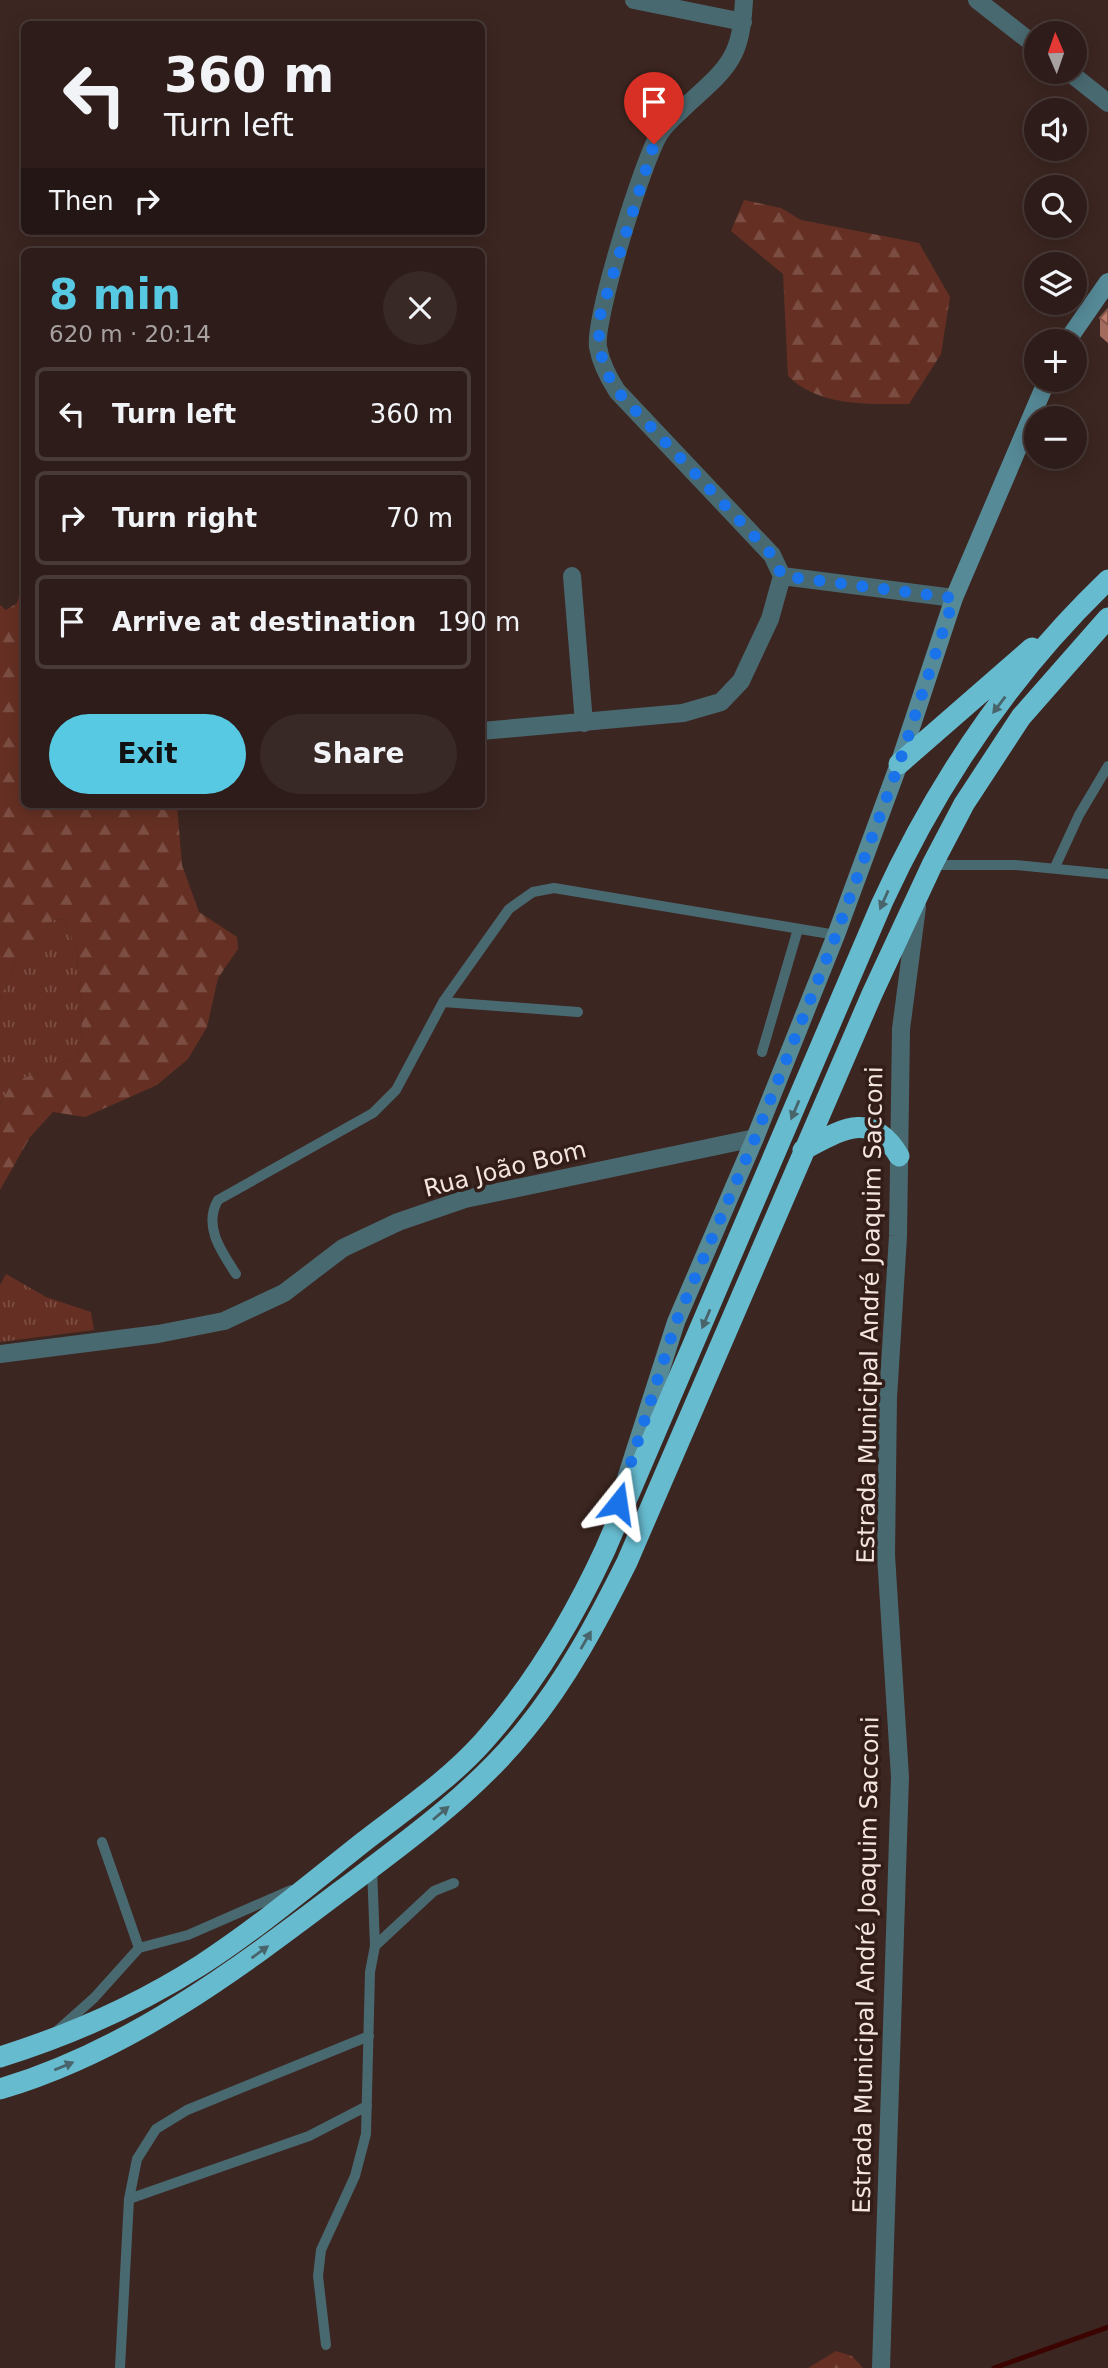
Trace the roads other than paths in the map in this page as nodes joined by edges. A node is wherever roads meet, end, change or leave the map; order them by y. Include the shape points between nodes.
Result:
1 (634, 0) edge
2 (744, 0) edge
3 (977, 0) edge
4 (743, 22) junction
5 (1024, 37) edge
6 (1084, 84) edge
7 (1108, 103) edge
8 (1108, 282) edge
9 (1076, 329) edge
10 (1042, 392) edge
11 (572, 576) dead end
12 (782, 576) junction
13 (1108, 580) edge
14 (954, 598) junction
15 (1076, 611) junction
16 (1108, 618) edge
17 (584, 723) junction
18 (485, 731) edge
19 (899, 764) junction
20 (1108, 766) edge
21 (932, 865) junction
22 (1055, 867) junction
23 (1108, 874) edge
24 (919, 893) junction
25 (798, 929) junction
26 (836, 935) junction
27 (443, 1002) junction
28 (578, 1012) dead end
29 (762, 1052) dead end
30 (755, 1138) junction
31 (803, 1150) junction
32 (899, 1156) junction
33 (236, 1274) dead end
34 (0, 1354) edge
35 (605, 1550) junction
36 (102, 1842) dead end
37 (372, 1868) junction
38 (318, 1878) junction
39 (454, 1883) dead end
40 (375, 1946) junction
41 (139, 1948) junction
42 (369, 2036) junction
43 (45, 2042) junction
44 (0, 2057) edge
45 (0, 2089) edge
46 (367, 2106) junction
47 (130, 2199) junction
48 (326, 2345) dead end
49 (120, 2368) edge
50 (881, 2368) edge

1 - 4 street
2 - 4 street
3 - 5 street
4 - 12 street via 739,45 725,71 661,131 648,156 600,316 598,345 605,372 617,391 772,555
6 - 7 street
8 - 9 street
10 - 14 street
11 - 17 street
12 - 14 street
12 - 17 street via 770,619 741,681 720,702 683,713
13 - 15 highway
14 - 19 street
15 - 19 highway
15 -> 35 highway via 963,754 897,870
16 - 21 highway via 1021,717 964,804
17 - 18 street
19 - 26 street
20 - 22 lane
21 - 22 lane
21 - 24 highway
22 - 23 lane
24 - 31 highway
24 - 32 street, Estrada Municipal André Joaquim Sacconi via 901,1029
25 - 26 lane
25 - 27 lane via 543,889 509,909
25 - 29 lane
26 - 30 street
27 - 28 lane
27 - 33 lane via 396,1090 373,1113 218,1200 210,1214 211,1226
30 - 34 street, Rua João Bom via 465,1199 343,1248 284,1293 224,1321
30 - 35 street via 676,1322
31 - 32 highway via 848,1128 867,1127 879,1132
37 -> 31 highway via 487,1773 526,1729 580,1650 627,1562
32 - 50 street, Estrada Municipal André Joaquim Sacconi via 886,1495 900,1777
35 - 38 highway via 559,1639 519,1699 482,1743
36 - 41 lane
37 - 40 lane
45 -> 37 highway via 82,2059 141,2029 256,1955
38 - 41 lane via 188,1935
38 - 43 highway via 200,1966
39 - 40 lane via 434,1891
40 - 42 lane
41 - 43 lane via 94,1998
42 - 46 lane
42 - 47 lane via 187,2110 156,2129 137,2159
43 - 44 highway
46 - 47 lane via 309,2136
46 - 48 lane via 362,2155 321,2250 318,2277
47 - 49 lane

